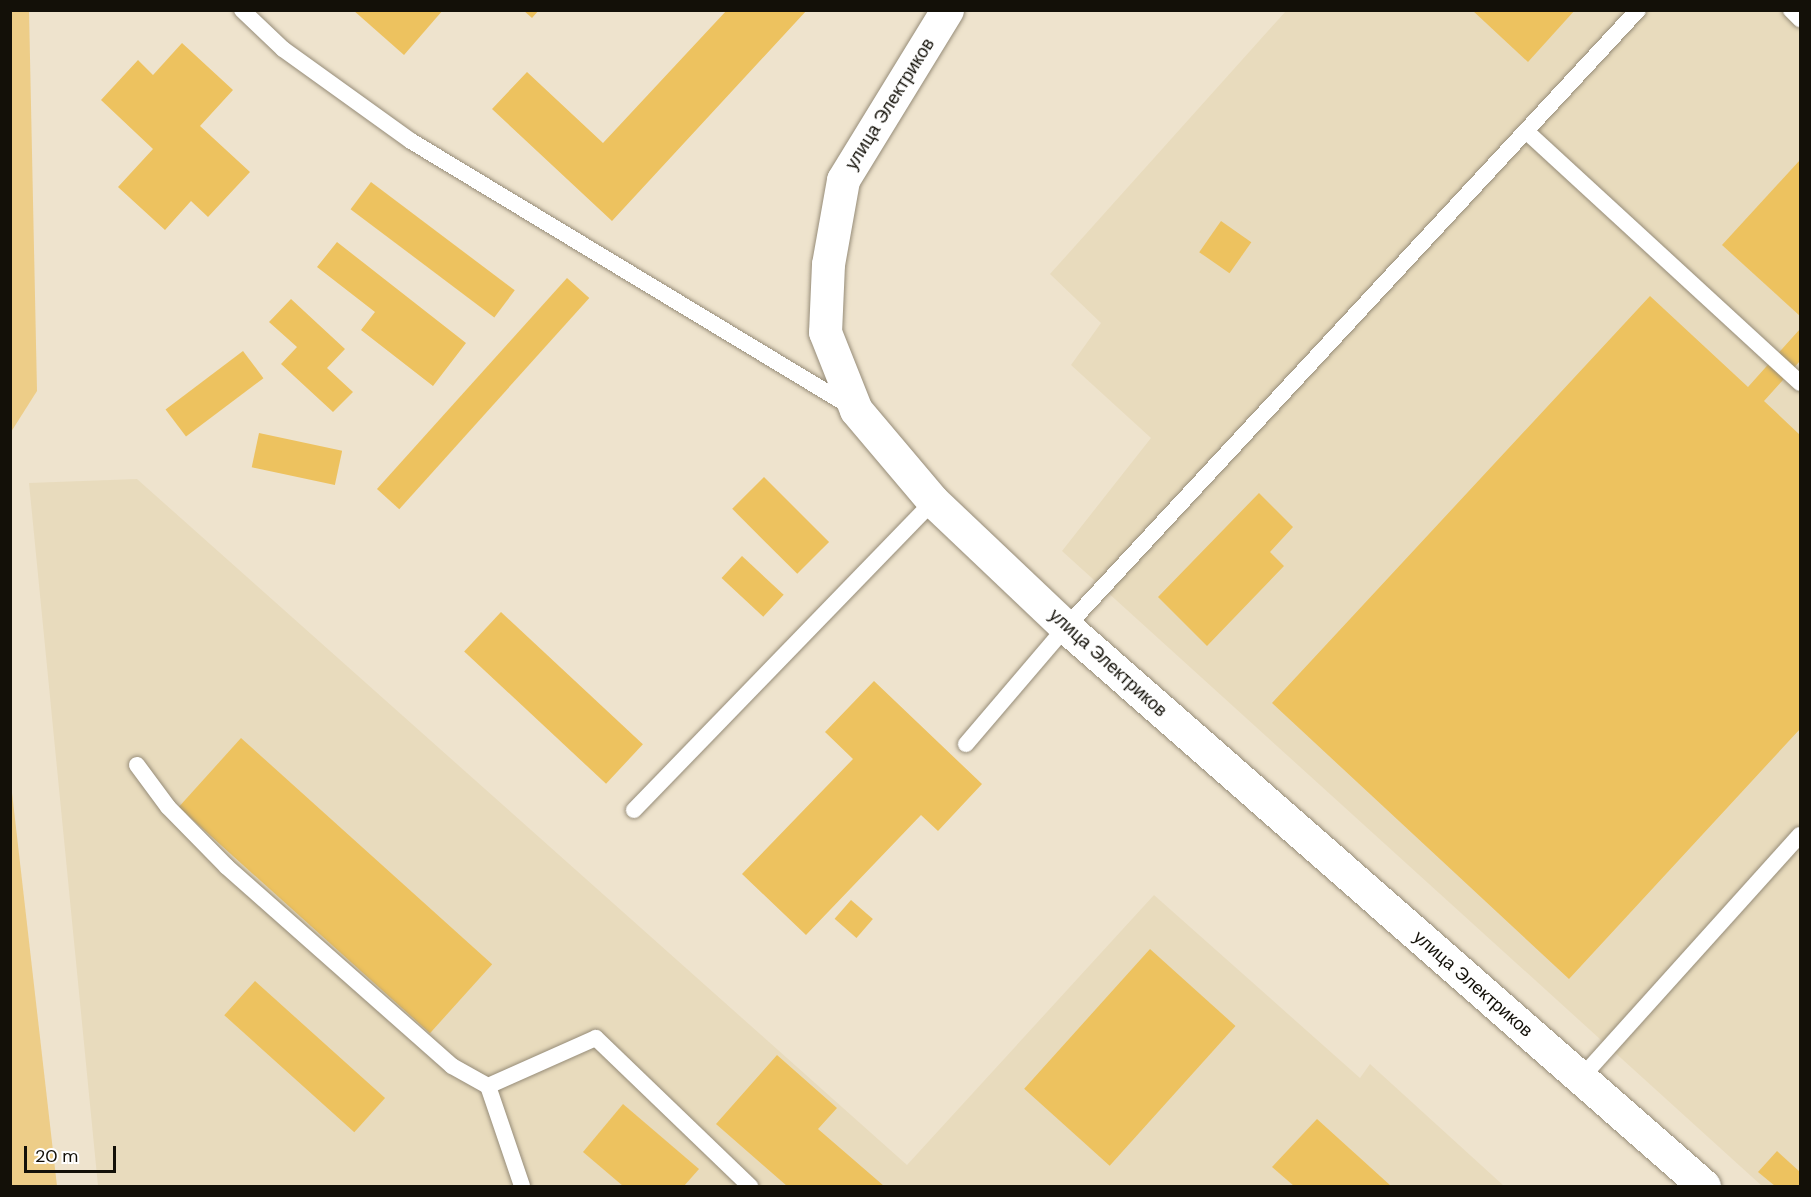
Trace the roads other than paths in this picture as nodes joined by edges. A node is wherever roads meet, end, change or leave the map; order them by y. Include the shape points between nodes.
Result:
1 (242, 10) edge
2 (947, 10) edge
3 (1638, 10) edge
4 (1791, 10) edge
5 (1800, 19) edge
6 (1526, 131) junction
7 (1800, 383) edge
8 (856, 410) junction
9 (933, 501) junction
10 (1066, 627) junction
11 (966, 744) dead end
12 (137, 765) dead end
13 (634, 810) dead end
14 (1800, 835) edge
15 (1581, 1078) junction
16 (488, 1086) junction
17 (522, 1186) edge
18 (750, 1186) edge
19 (1704, 1186) edge

1 - 8 lane via 283,48 411,141
2 - 8 street, улица Электриков via 843,180 828,264 825,332
3 - 6 lane
4 - 5 lane
6 - 7 lane
6 - 10 lane
8 - 9 street, улица Электриков
9 - 10 street, улица Электриков
9 - 13 lane
10 - 11 lane
10 - 15 street, улица Электриков
12 - 16 lane via 168,807 227,867 452,1066
14 - 15 lane
15 - 19 street, улица Электриков
16 - 17 lane
16 - 18 lane via 596,1038

